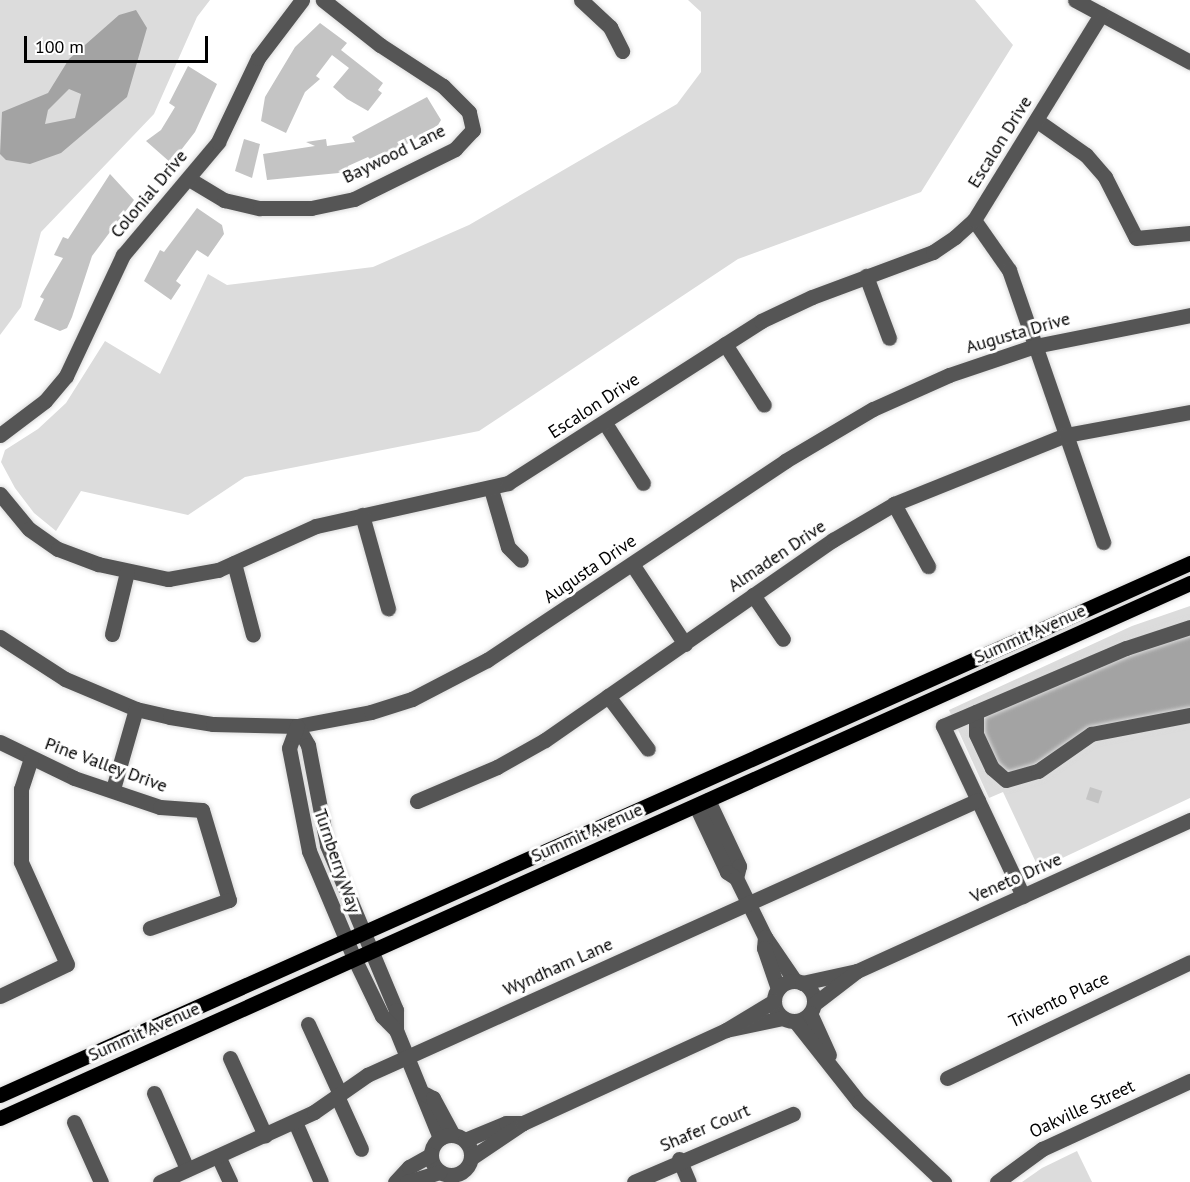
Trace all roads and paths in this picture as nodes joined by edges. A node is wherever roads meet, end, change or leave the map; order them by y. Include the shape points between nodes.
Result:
1 (302, 0) edge
2 (322, 0) edge
3 (581, 0) edge
4 (1075, 0) edge
5 (1101, 14) junction
6 (622, 51) dead end
7 (1190, 62) edge
8 (1036, 120) junction
9 (189, 179) junction
10 (974, 220) junction
11 (1190, 233) edge
12 (866, 276) junction
13 (1190, 315) edge
14 (889, 338) dead end
15 (725, 344) junction
16 (1035, 346) junction
17 (764, 405) dead end
18 (1190, 412) edge
19 (604, 423) junction
20 (0, 435) edge
21 (1066, 435) junction
22 (644, 483) dead end
23 (491, 489) junction
24 (0, 494) edge
25 (894, 504) junction
26 (362, 515) junction
27 (1103, 542) dead end
28 (521, 561) dead end
29 (1190, 562) edge
30 (234, 563) junction
31 (632, 564) junction
32 (928, 566) dead end
33 (127, 572) junction
34 (1190, 583) edge
35 (753, 595) junction
36 (388, 608) dead end
37 (1190, 627) edge
38 (112, 634) dead end
39 (253, 635) dead end
40 (0, 637) edge
41 (783, 639) dead end
42 (685, 644) junction
43 (608, 696) junction
44 (136, 709) junction
45 (976, 712) junction
46 (1190, 715) edge
47 (297, 726) junction
48 (0, 742) edge
49 (648, 749) dead end
50 (31, 759) junction
51 (113, 789) junction
52 (978, 800) junction
53 (417, 801) dead end
54 (702, 803) junction
55 (1190, 819) edge
56 (1023, 896) junction
57 (748, 902) junction
58 (150, 928) dead end
59 (765, 937) junction
60 (367, 941) junction
61 (349, 949) junction
62 (1190, 962) edge
63 (857, 971) junction
64 (798, 982) junction
65 (776, 995) junction
66 (0, 996) edge
67 (812, 1009) junction
68 (788, 1020) junction
69 (308, 1024) dead end
70 (396, 1030) junction
71 (726, 1030) junction
72 (408, 1057) junction
73 (230, 1058) dead end
74 (831, 1064) junction
75 (947, 1078) dead end
76 (1190, 1081) edge
77 (154, 1093) dead end
78 (0, 1095) edge
79 (339, 1095) junction
80 (793, 1114) dead end
81 (0, 1118) edge
82 (74, 1122) dead end
83 (294, 1122) junction
84 (523, 1123) junction
85 (265, 1136) junction
86 (452, 1138) junction
87 (361, 1149) dead end
88 (431, 1155) junction
89 (218, 1156) junction
90 (679, 1159) junction
91 (187, 1169) junction
92 (468, 1170) edge
93 (446, 1176) edge
94 (101, 1182) edge
95 (160, 1182) edge
96 (230, 1182) edge
97 (321, 1182) edge
98 (395, 1182) edge
99 (407, 1182) edge
100 (634, 1182) edge
101 (689, 1182) edge
102 (944, 1182) edge
103 (997, 1182) edge

1 - 9 street, Colonial Drive via 258,58 218,142
2 - 9 street, Baywood Lane via 380,45 443,86 469,112 474,130 455,148 354,199 311,207 260,208 224,200
3 - 6 street via 610,27
4 - 5 street
5 - 7 street
5 - 8 street, Escalon Drive
8 - 10 street, Escalon Drive
8 - 11 street via 1086,155 1105,177 1131,235 1151,240
9 - 20 street, Colonial Drive via 123,255 66,376 45,401
10 - 12 street, Escalon Drive via 933,252
10 - 16 street via 1005,263
12 - 14 street
12 - 15 street, Escalon Drive via 784,309
13 - 16 street, Augusta Drive
15 - 17 street
15 - 19 street, Escalon Drive
16 - 21 street
16 - 31 street, Augusta Drive via 949,375 873,409 802,450
18 - 21 street, Almaden Drive
19 - 22 street
19 - 23 street, Escalon Drive via 532,470
21 - 25 street, Almaden Drive
21 - 27 street
23 - 26 street, Escalon Drive
23 - 28 street via 508,548
24 - 33 street, Escalon Drive via 29,530 58,549
25 - 32 street
25 - 35 street, Almaden Drive
26 - 30 street, Escalon Drive via 289,534
26 - 36 street
29 - 60 main road, Summit Avenue
30 - 33 street, Escalon Drive via 184,578
30 - 39 street
31 - 42 street
31 - 47 street, Augusta Drive via 451,681 371,712
33 - 38 street
34 - 54 main road, Summit Avenue
35 - 41 street
35 - 42 street, Almaden Drive
37 - 45 street via 1126,648
40 - 44 street, Augusta Drive via 65,680
42 - 43 street, Almaden Drive
43 - 49 street
43 - 53 street, Almaden Drive via 497,767
44 - 47 street, Augusta Drive via 213,724
44 - 51 street
45 - 46 street via 976,734 992,768 1006,780 1038,771 1091,735
45 - 52 street via 944,726
47 - 60 street, Turnberry Way via 308,745 327,845
47 - 61 street, Turnberry Way via 289,748 299,814
48 - 50 street, Pine Valley Drive
50 - 51 street, Pine Valley Drive
50 - 66 street via 21,789 21,862 67,964
51 - 58 street, Pine Valley Drive via 160,807 202,810 230,900
52 - 56 street
52 - 57 street, Wyndham Lane
54 - 57 street via 727,872 736,878
54 - 60 main road, Summit Avenue
55 - 56 street, Veneto Drive
56 - 63 street, Veneto Drive
57 - 59 street
57 - 72 street, Wyndham Lane
59 - 64 street
59 - 65 street via 764,948
60 - 61 main road, Summit Avenue
60 - 70 street, Turnberry Way via 396,1010
61 - 70 street, Turnberry Way via 382,1016
61 - 78 main road, Summit Avenue
61 - 81 main road, Summit Avenue
62 - 75 street, Trivento Place
63 - 64 street, Veneto Drive
63 - 67 street, Veneto Drive
64 - 65 street, Veneto Drive
64 - 67 street via 811,991
65 - 68 street
65 - 71 street
67 - 68 street, Veneto Drive
67 - 74 street
68 - 71 street
68 - 74 street
69 - 79 street
70 - 72 street
71 - 84 street
72 - 79 street, Wyndham Lane
72 - 86 street via 425,1094 424,1103
73 - 85 street
74 - 102 street via 877,1121
76 - 103 street, Oakville Street via 1042,1149
77 - 91 street
79 - 83 street, Wyndham Lane
79 - 87 street
80 - 90 street, Shafer Court
82 - 94 street
83 - 85 street, Wyndham Lane
83 - 97 street
84 - 86 street via 506,1123
84 - 92 street
85 - 89 street, Wyndham Lane
86 - 88 street
86 - 92 street
88 - 93 street
88 - 98 street via 409,1167
89 - 91 street, Wyndham Lane
89 - 96 street
90 - 100 street, Shafer Court
90 - 101 street
91 - 95 street, Wyndham Lane
92 - 93 street
93 - 99 street

